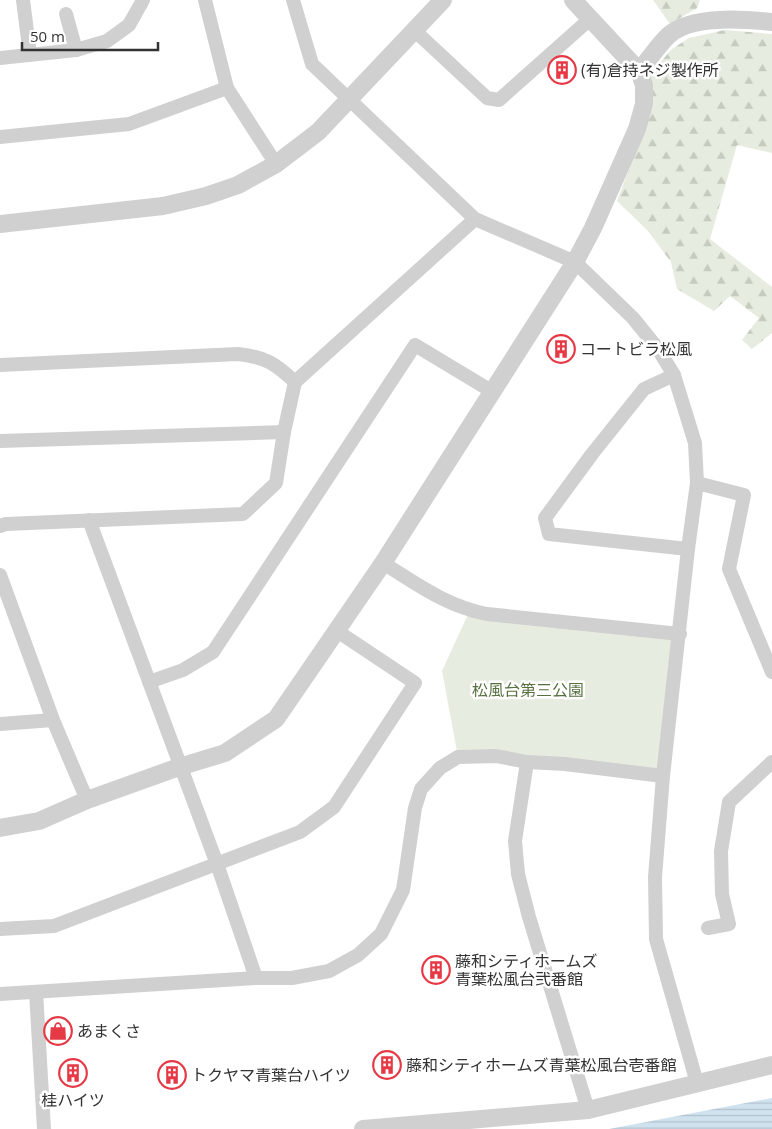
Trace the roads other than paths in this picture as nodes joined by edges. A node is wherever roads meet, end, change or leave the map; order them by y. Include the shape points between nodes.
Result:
1 (23, 0) edge
2 (143, 0) edge
3 (205, 0) edge
4 (293, 0) edge
5 (443, 0) edge
6 (573, 0) edge
7 (66, 14) dead end
8 (590, 19) junction
9 (772, 22) edge
10 (414, 30) junction
11 (76, 50) junction
12 (30, 56) junction
13 (0, 58) edge
14 (639, 71) junction
15 (227, 88) junction
16 (349, 100) junction
17 (0, 137) edge
18 (276, 164) junction
19 (475, 219) junction
20 (0, 224) edge
21 (575, 262) junction
22 (0, 365) edge
23 (674, 375) junction
24 (295, 382) junction
25 (493, 392) junction
26 (284, 432) junction
27 (0, 441) edge
28 (697, 483) junction
29 (88, 520) junction
30 (0, 526) edge
31 (688, 549) junction
32 (382, 563) junction
33 (0, 575) edge
34 (337, 631) junction
35 (680, 634) junction
36 (772, 672) edge
37 (149, 682) junction
38 (53, 720) junction
39 (0, 724) edge
40 (527, 762) junction
41 (772, 762) edge
42 (179, 767) junction
43 (663, 776) junction
44 (87, 800) junction
45 (0, 828) edge
46 (217, 864) junction
47 (708, 928) dead end
48 (0, 929) edge
49 (256, 978) junction
50 (36, 992) junction
51 (0, 994) edge
52 (772, 1064) edge
53 (697, 1083) junction
54 (588, 1110) junction
55 (390, 1128) edge
56 (44, 1129) edge
57 (363, 1129) edge

1 - 12 street
2 - 11 street via 129,25 107,41
3 - 15 street
4 - 16 street via 312,64
5 - 10 street
6 - 8 street
7 - 11 street
8 - 10 street via 498,100 487,98
8 - 14 street
9 - 14 street via 705,20 686,26 670,34
10 - 16 street
11 - 12 street
12 - 13 street
14 - 21 street via 644,85 644,104 637,129
15 - 17 street via 129,124
15 - 18 street
16 - 18 street via 318,132
16 - 19 street
18 - 20 street via 238,185 163,206
19 - 21 street
19 - 24 street
21 - 23 street via 633,318
21 - 25 street
22 - 24 street via 238,354 257,356 279,367
23 - 28 street via 695,443
23 - 31 street via 644,389 545,518 550,534
24 - 26 street
25 - 32 street
25 - 37 street via 415,345 214,652 183,670
26 - 27 street
26 - 29 street via 276,483 243,514
28 - 31 street
28 - 36 street via 744,495 729,569
29 - 30 street
29 - 37 street
31 - 35 street
32 - 34 street
32 - 35 street via 442,600 470,610
33 - 38 street
34 - 42 street via 276,720 225,753
34 - 46 street via 415,683 334,807 300,832
35 - 43 street
37 - 42 street
38 - 39 street
38 - 44 street
40 - 43 street
40 - 49 street via 496,756 458,757 440,768 421,789 415,808 403,890 381,934 358,955 328,971 292,978
40 - 54 street via 514,841 518,874
41 - 47 street via 730,802 720,851 722,894 729,924
42 - 44 street
42 - 46 street
43 - 53 street via 655,877 656,939
44 - 45 street via 39,821
46 - 48 street via 54,926
46 - 49 street
49 - 50 street
50 - 51 street
50 - 56 street
52 - 53 street
53 - 54 street
54 - 55 street
55 - 57 street

